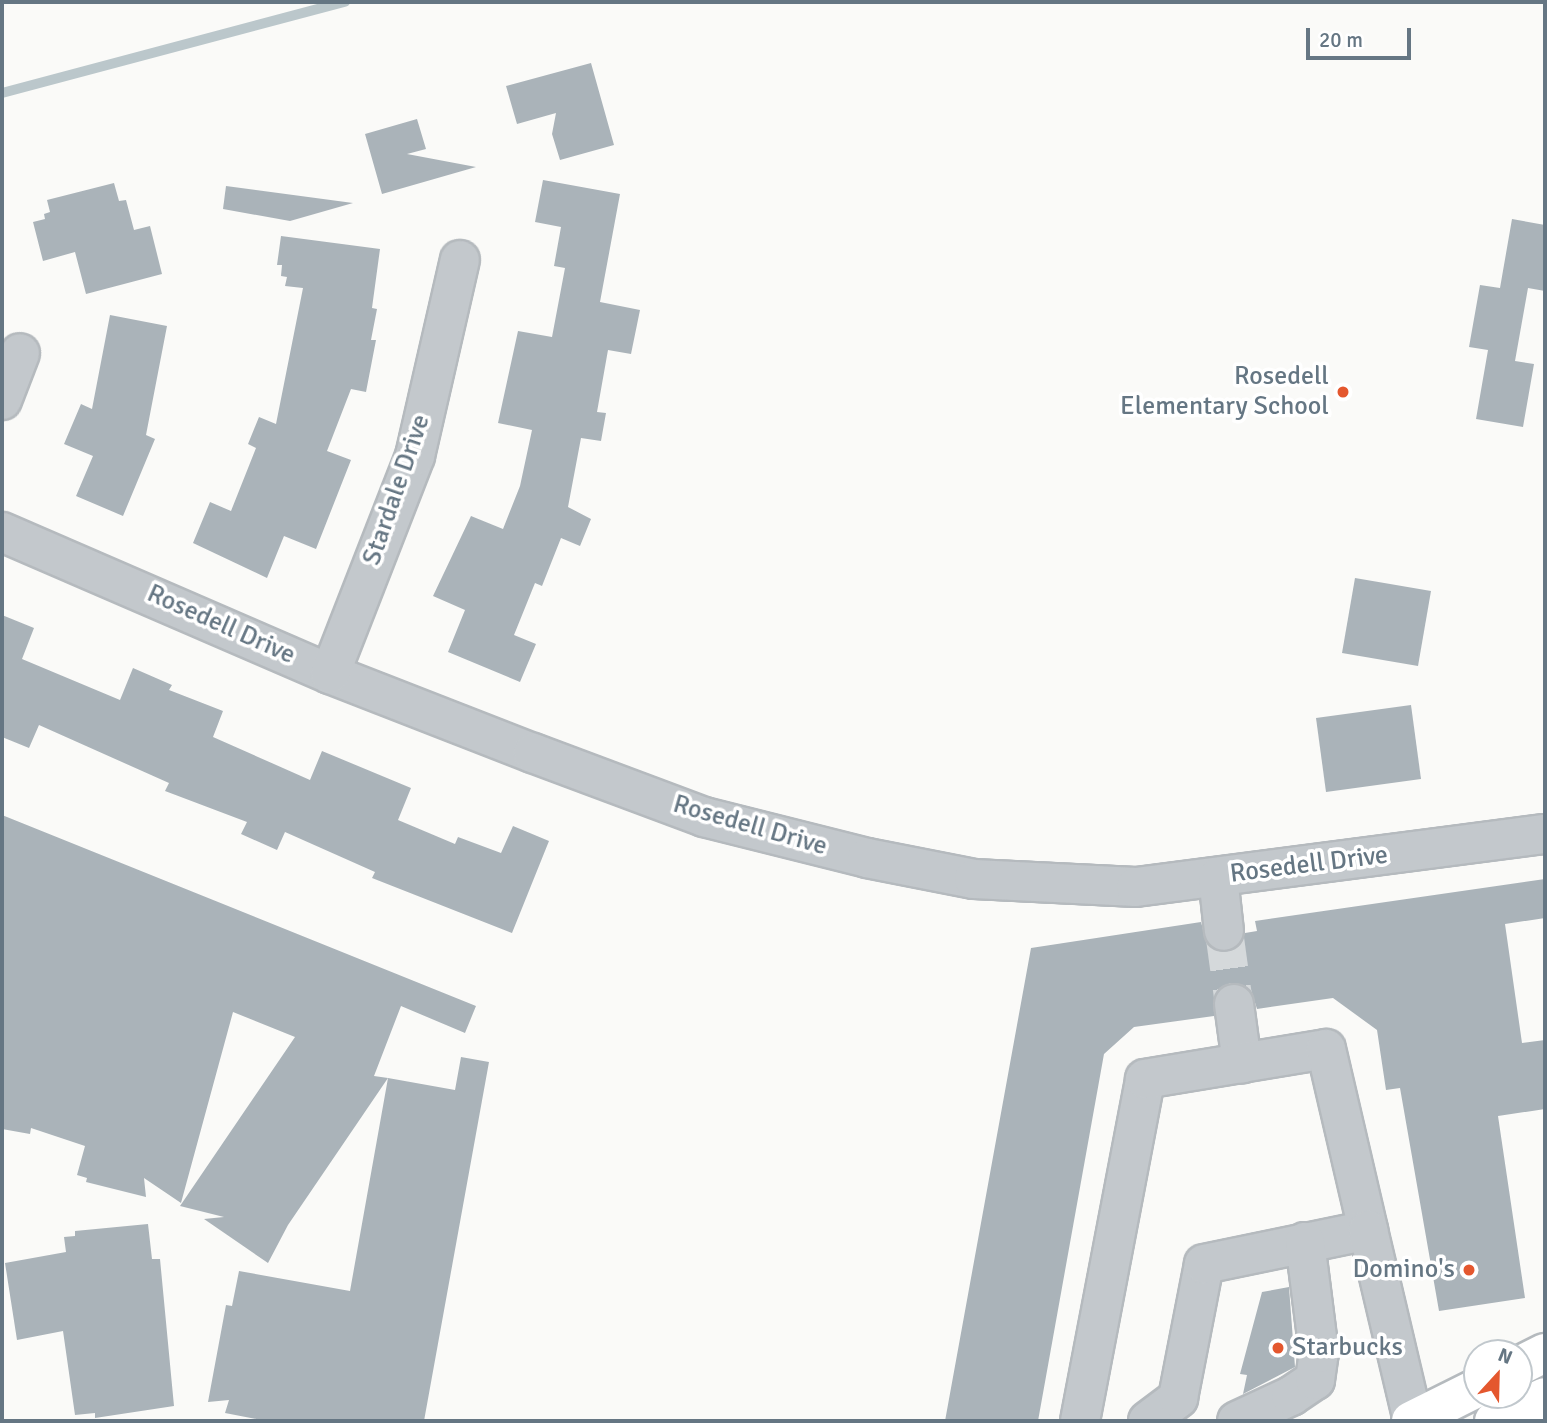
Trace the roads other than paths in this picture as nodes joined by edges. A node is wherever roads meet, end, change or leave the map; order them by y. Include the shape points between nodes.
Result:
1 (460, 260) dead end
2 (20, 353) dead end
3 (2, 400) edge
4 (2, 532) edge
5 (330, 674) junction
6 (1545, 834) edge
7 (1218, 877) junction
8 (1224, 931) tunnel mouth
9 (1234, 1004) tunnel mouth
10 (1242, 1063) junction
11 (1368, 1230) junction
12 (1305, 1242) junction
13 (1463, 1395) edge
14 (1545, 1397) edge
15 (1080, 1421) edge
16 (1148, 1421) edge
17 (1237, 1421) edge
18 (1412, 1421) edge
19 (1494, 1421) edge

1 - 5 street, Stardale Drive via 415,456
2 - 3 street
4 - 5 street, Rosedell Drive
5 - 7 street, Rosedell Drive via 704,817 867,858 974,879 1136,887
6 - 7 street, Rosedell Drive
7 - 8 street
9 - 10 street
10 - 11 street via 1326,1049
10 - 15 street via 1145,1079
11 - 12 street
11 - 18 street
12 - 16 street via 1204,1264 1178,1398
12 - 17 street via 1319,1353 1314,1380
13 - 18 main road
14 - 19 main road

